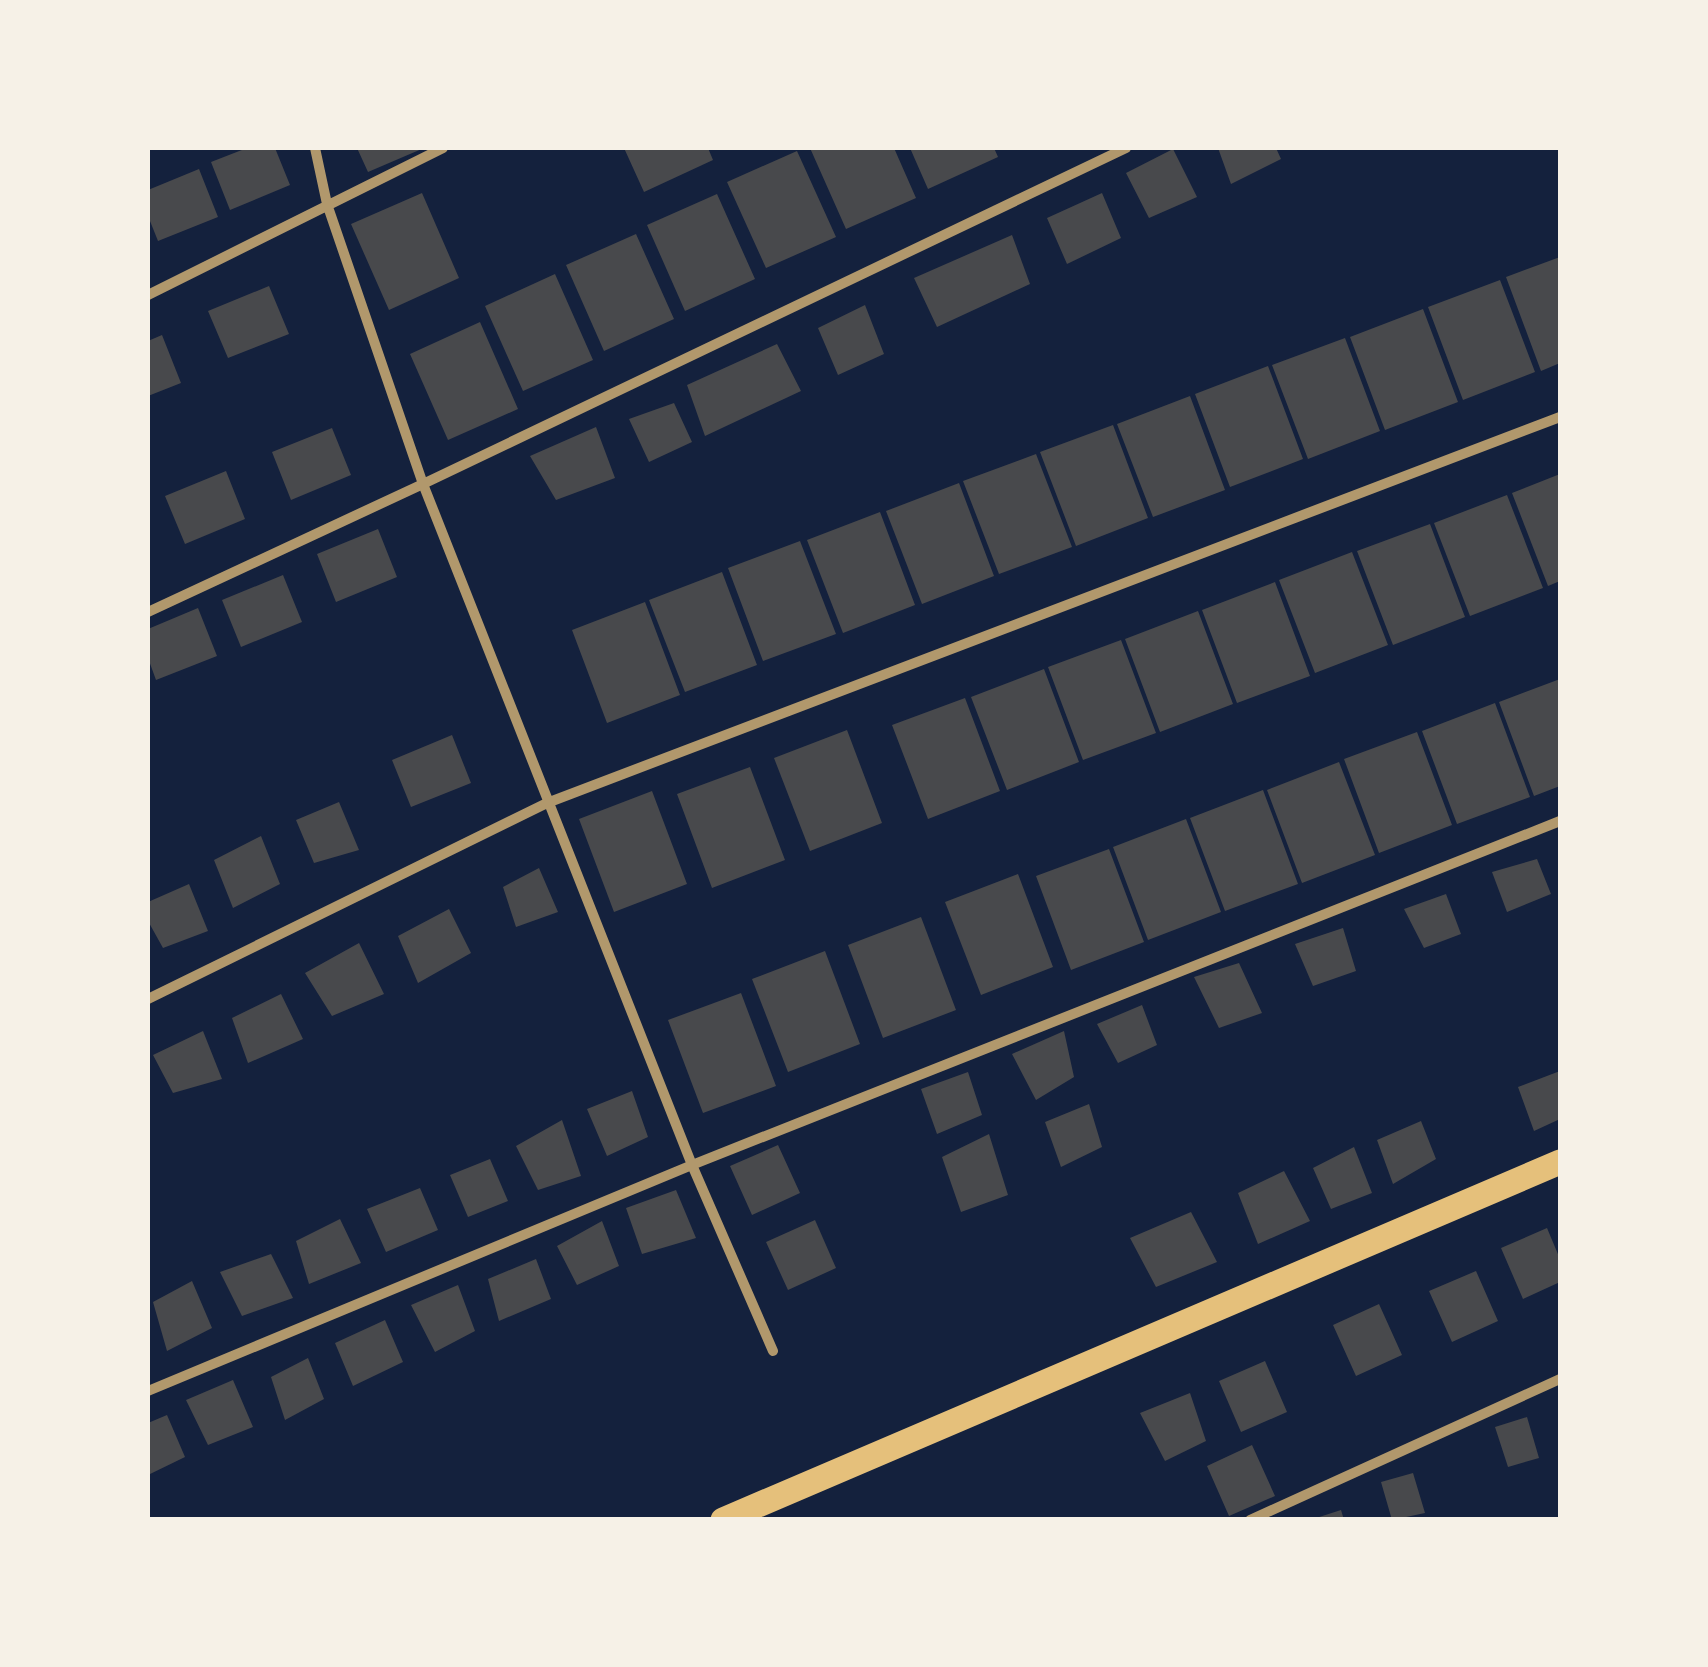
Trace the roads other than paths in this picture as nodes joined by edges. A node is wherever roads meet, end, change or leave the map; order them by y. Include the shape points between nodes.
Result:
1 (315, 148) edge
2 (443, 148) edge
3 (1126, 148) edge
4 (328, 204) junction
5 (148, 295) edge
6 (1560, 417) edge
7 (423, 484) junction
8 (148, 612) edge
9 (547, 804) junction
10 (1560, 820) edge
11 (148, 999) edge
12 (1560, 1162) edge
13 (692, 1165) junction
14 (774, 1351) dead end
15 (1560, 1379) edge
16 (148, 1391) edge
17 (784, 1508) edge
18 (723, 1520) edge
19 (1250, 1520) edge

1 - 4 street
2 - 4 street
3 - 7 street
4 - 5 street
4 - 7 street
6 - 9 street
7 - 8 street
7 - 9 street
9 - 11 street
9 - 13 street
10 - 13 street
12 - 17 main road
13 - 14 street
13 - 16 street
15 - 19 street
17 - 18 main road

